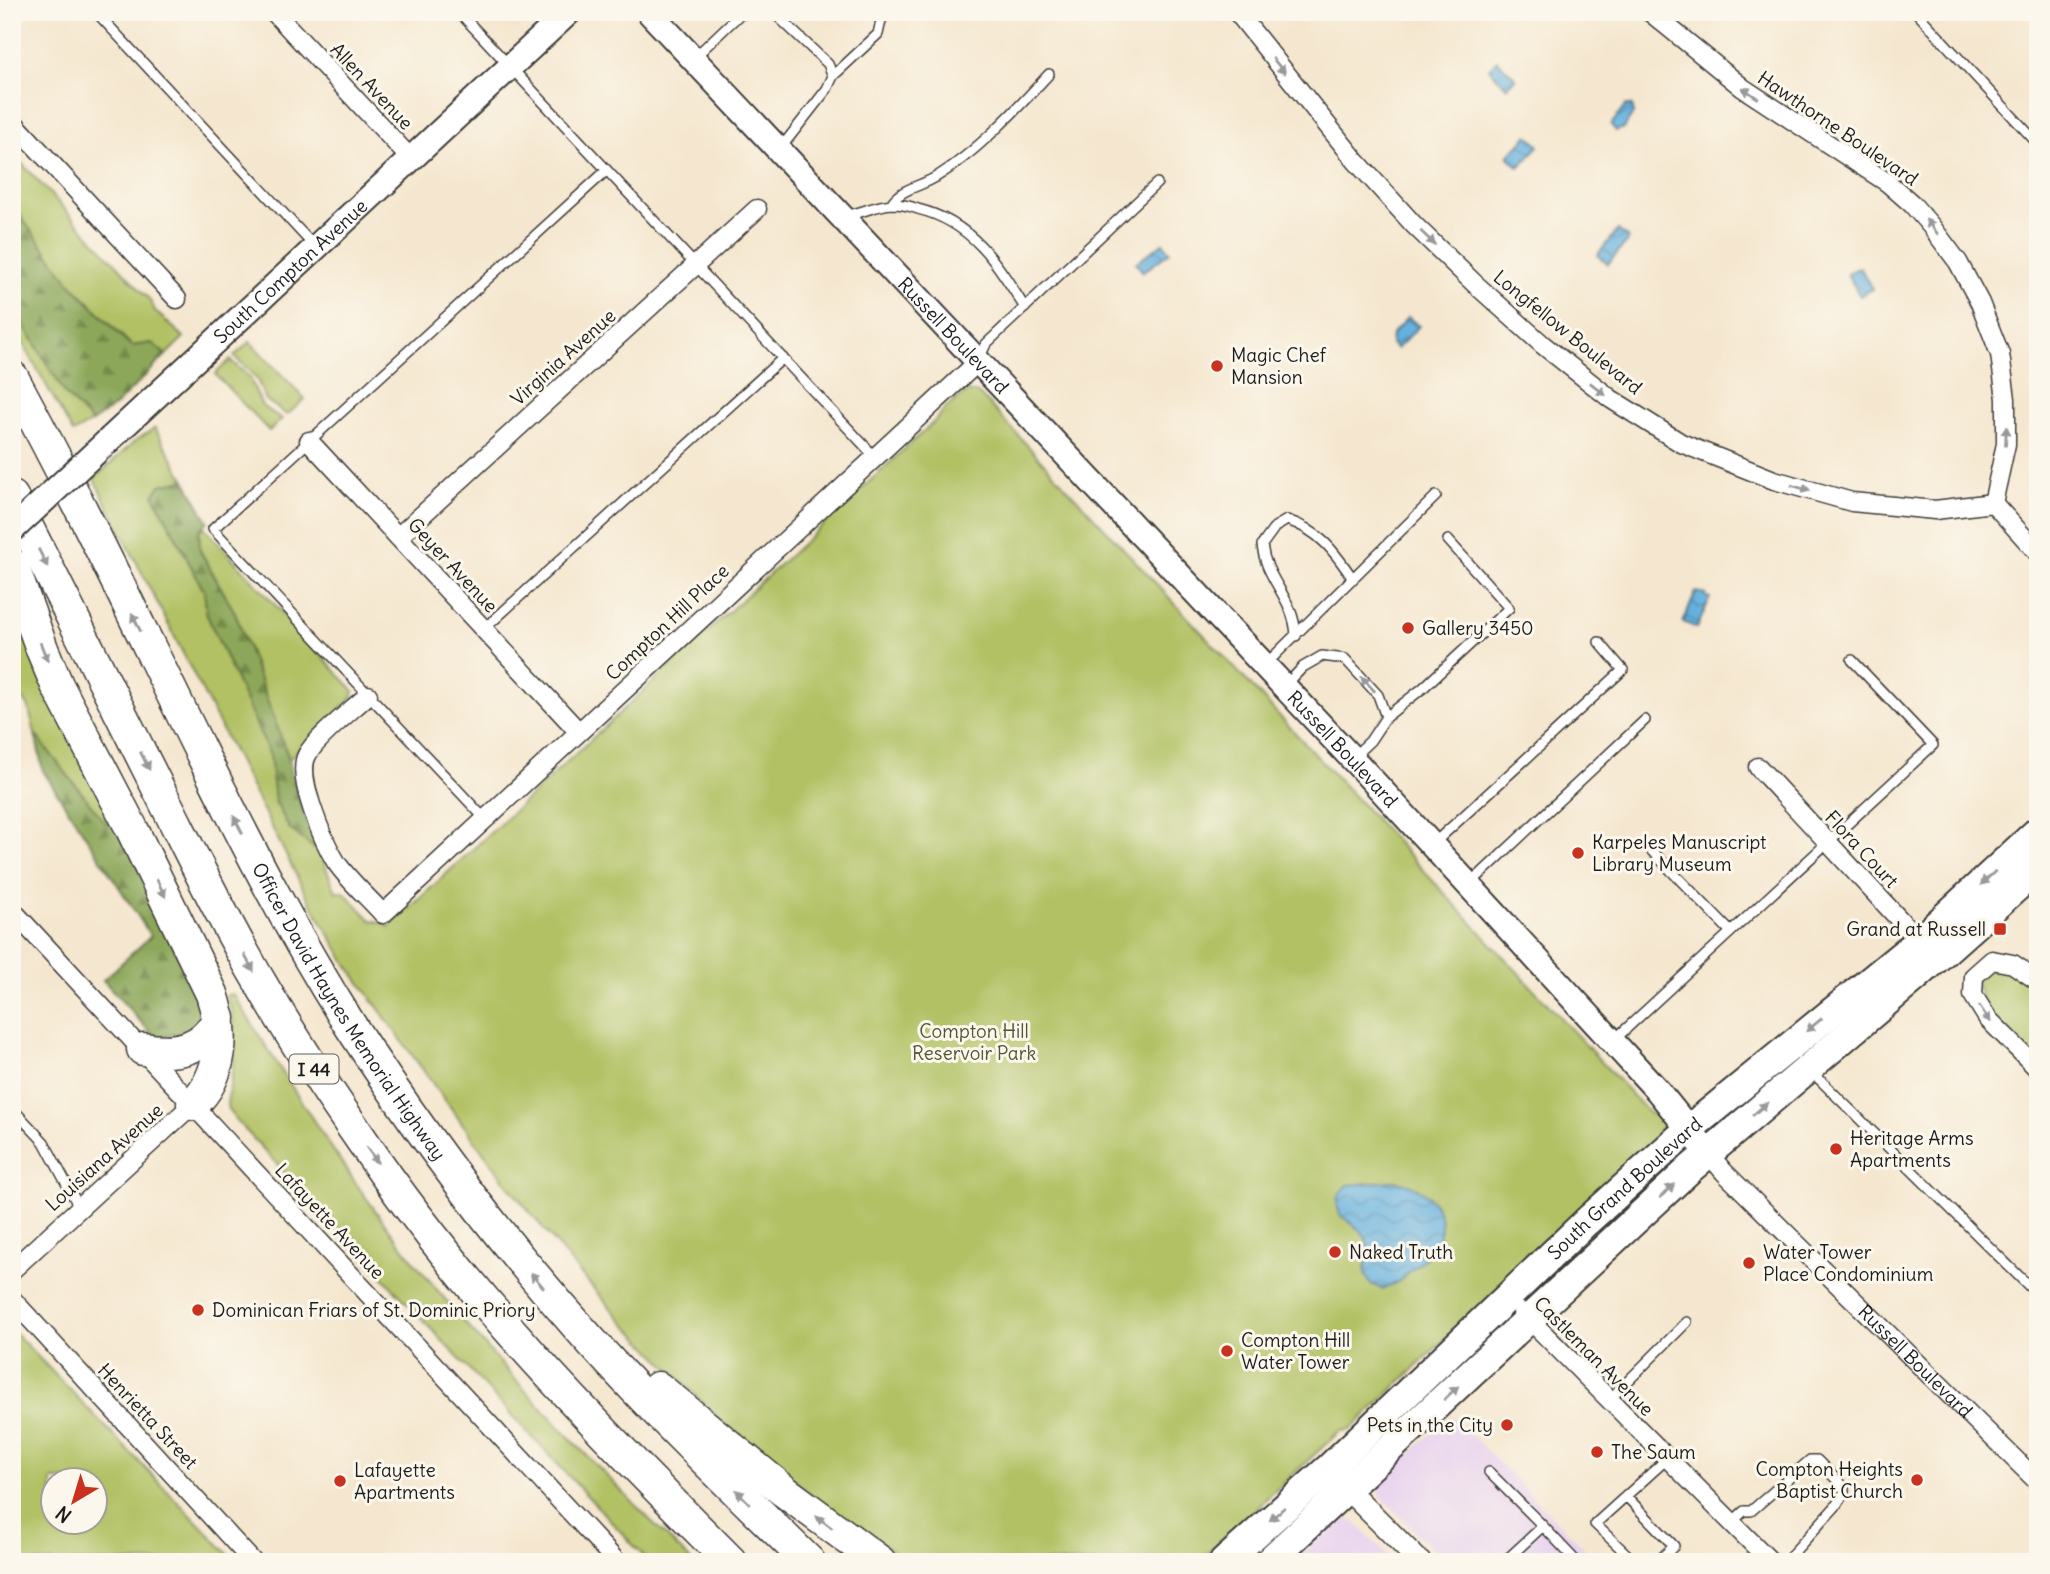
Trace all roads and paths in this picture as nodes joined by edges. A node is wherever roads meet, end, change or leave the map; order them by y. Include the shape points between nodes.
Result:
1 (96, 12) edge
2 (274, 12) edge
3 (459, 12) edge
4 (569, 12) edge
5 (649, 12) edge
6 (750, 12) edge
7 (773, 12) edge
8 (883, 12) edge
9 (1237, 12) edge
10 (1650, 12) edge
11 (1916, 12) edge
12 (693, 59) junction
13 (510, 67) junction
14 (1049, 74) dead end
15 (833, 76) junction
16 (12, 121) edge
17 (2038, 145) edge
18 (779, 150) junction
19 (411, 159) junction
20 (607, 170) junction
21 (1157, 183) dead end
22 (891, 204) junction
23 (757, 209) dead end
24 (842, 217) junction
25 (315, 247) junction
26 (695, 265) junction
27 (177, 299) dead end
28 (1025, 308) junction
29 (783, 358) junction
30 (979, 361) junction
31 (12, 377) edge
32 (309, 441) junction
33 (876, 457) junction
34 (1436, 496) dead end
35 (12, 497) edge
36 (1993, 503) junction
37 (12, 530) edge
38 (398, 537) junction
39 (1448, 540) dead end
40 (2038, 553) edge
41 (12, 565) edge
42 (1353, 579) junction
43 (484, 629) junction
44 (1296, 636) junction
45 (1599, 642) dead end
46 (1852, 660) dead end
47 (1265, 666) junction
48 (1284, 686) junction
49 (368, 695) junction
50 (1386, 717) junction
51 (1645, 720) dead end
52 (579, 732) junction
53 (1352, 758) junction
54 (1758, 767) dead end
55 (485, 820) junction
56 (2038, 831) edge
57 (1828, 843) junction
58 (1432, 845) junction
59 (1649, 848) dead end
60 (2038, 868) edge
61 (1469, 885) junction
62 (12, 909) edge
63 (1731, 932) junction
64 (1928, 950) junction
65 (2038, 981) edge
66 (219, 1018) junction
67 (1613, 1041) junction
68 (143, 1049) junction
69 (1807, 1068) junction
70 (2038, 1069) edge
71 (193, 1104) junction
72 (12, 1108) edge
73 (1689, 1129) junction
74 (1708, 1153) junction
75 (79, 1207) junction
76 (12, 1270) edge
77 (2038, 1296) edge
78 (1507, 1298) junction
79 (12, 1299) edge
80 (1529, 1320) junction
81 (1687, 1322) dead end
82 (582, 1332) junction
83 (1609, 1399) junction
84 (1668, 1458) junction
85 (1328, 1469) junction
86 (1489, 1472) dead end
87 (2038, 1482) edge
88 (1347, 1489) junction
89 (1626, 1496) junction
90 (1732, 1522) junction
91 (1543, 1525) junction
92 (253, 1562) edge
93 (617, 1562) edge
94 (731, 1562) edge
95 (810, 1562) edge
96 (880, 1562) edge
97 (1224, 1562) edge
98 (1268, 1562) edge
99 (1420, 1562) edge
100 (1504, 1562) edge
101 (1577, 1562) edge
102 (1634, 1562) edge
103 (1657, 1562) edge
104 (1771, 1562) edge
105 (1785, 1562) edge

1 - 25 lane
2 - 19 street, Allen Avenue
3 - 13 lane
4 - 13 main road, South Compton Avenue
5 - 12 main road, Russell Boulevard
6 - 12 lane via 739,15
7 - 15 lane via 828,64
8 - 15 lane via 878,34
9 -> 36 street, Longfellow Boulevard via 1356,161 1414,225 1544,345 1611,399 1681,443 1774,480 1852,502 1935,510
36 -> 10 street, Hawthorne Boulevard via 2006,444 2000,355 1958,262 1913,204 1888,183 1743,88
11 - 17 lane
12 - 18 main road, Russell Boulevard
13 - 19 main road, South Compton Avenue
13 - 20 lane
14 - 22 lane via 953,164 895,197
15 - 18 lane
16 - 27 street
18 - 24 main road, Russell Boulevard
19 - 25 main road, South Compton Avenue
20 - 26 lane
20 - 32 lane
21 - 28 lane
22 - 24 lane
22 - 28 lane via 939,214 960,227 1001,270
23 - 26 street, Virginia Avenue
24 - 30 main road, Russell Boulevard
25 - 37 main road, South Compton Avenue, bridge
26 - 29 lane
26 - 38 street, Virginia Avenue
28 - 30 lane via 986,344
29 - 33 lane
29 - 43 lane
30 - 33 street, Compton Hill Place
30 - 47 main road, Russell Boulevard
82 -> 31 highway, Officer David Haynes Memorial Highway / I 44 via 493,1225 402,1104 298,939
32 - 38 street, Geyer Avenue
32 - 49 lane via 213,529
33 - 52 street, Compton Hill Place
34 - 42 lane
35 -> 94 highway, I 44 via 214,899 261,984 365,1145 540,1366
36 - 40 street
38 - 43 street, Geyer Avenue
39 - 50 lane via 1509,608
41 -> 66 highway via 57,685 201,968
42 - 44 lane
42 - 44 lane via 1332,548 1303,525 1287,520 1275,527 1262,545 1263,557 1291,608
43 - 52 street, Geyer Avenue
44 - 47 lane
45 - 58 lane via 1623,670
46 - 57 lane via 1933,745
47 - 48 main road, Russell Boulevard
50 -> 48 lane via 1378,695 1345,659 1322,656
48 - 53 main road, Russell Boulevard
49 - 55 lane
49 - 55 street, Compton Hill Place via 312,748 303,765 303,778 337,863 383,914
50 - 53 lane
51 - 61 lane
52 - 55 street, Compton Hill Place
53 - 58 main road, Russell Boulevard
54 - 57 street, Flora Court
56 -> 64 main road, South Grand Boulevard
57 - 63 lane
57 - 64 street, Flora Court
58 - 61 main road, Russell Boulevard
59 - 63 lane
60 - 64 main road, South Grand Boulevard
61 - 67 main road, Russell Boulevard
62 - 68 street, Lafayette Avenue
63 - 67 lane
64 - 69 main road, South Grand Boulevard
64 -> 73 main road, South Grand Boulevard
65 -> 70 street via 2013,964 1992,960 1974,976 1973,995 1988,1019
66 - 68 highway via 191,1048 170,1052
66 - 71 highway via 215,1069 208,1087
67 - 73 main road, Russell Boulevard
68 - 71 street, Lafayette Avenue
74 -> 69 main road, South Grand Boulevard
69 - 77 lane
71 - 75 street, Louisiana Avenue
71 - 93 street, Lafayette Avenue
72 - 75 lane via 44,1142
73 - 74 main road, Russell Boulevard
73 - 78 main road, South Grand Boulevard
80 -> 74 main road, South Grand Boulevard
74 - 87 street, Russell Boulevard
75 - 76 street, Louisiana Avenue
78 - 80 street, Castleman Avenue
78 - 85 main road, South Grand Boulevard
79 - 92 street, Henrietta Street
80 - 83 street, Castleman Avenue
88 -> 80 main road, South Grand Boulevard
81 - 83 lane
95 -> 82 highway, Officer David Haynes Memorial Highway / I 44
96 -> 82 highway
83 - 84 street, Castleman Avenue
84 - 89 lane
84 - 90 street, Castleman Avenue
85 - 88 street
85 -> 97 main road, South Grand Boulevard
86 - 91 lane
88 - 98 main road, South Grand Boulevard
88 - 99 street
89 - 102 lane via 1595,1524
89 - 103 lane via 1674,1546
90 - 104 street, Castleman Avenue
90 - 105 lane via 1810,1460 1817,1460 1844,1487 1844,1493
91 - 100 lane
91 - 101 lane

